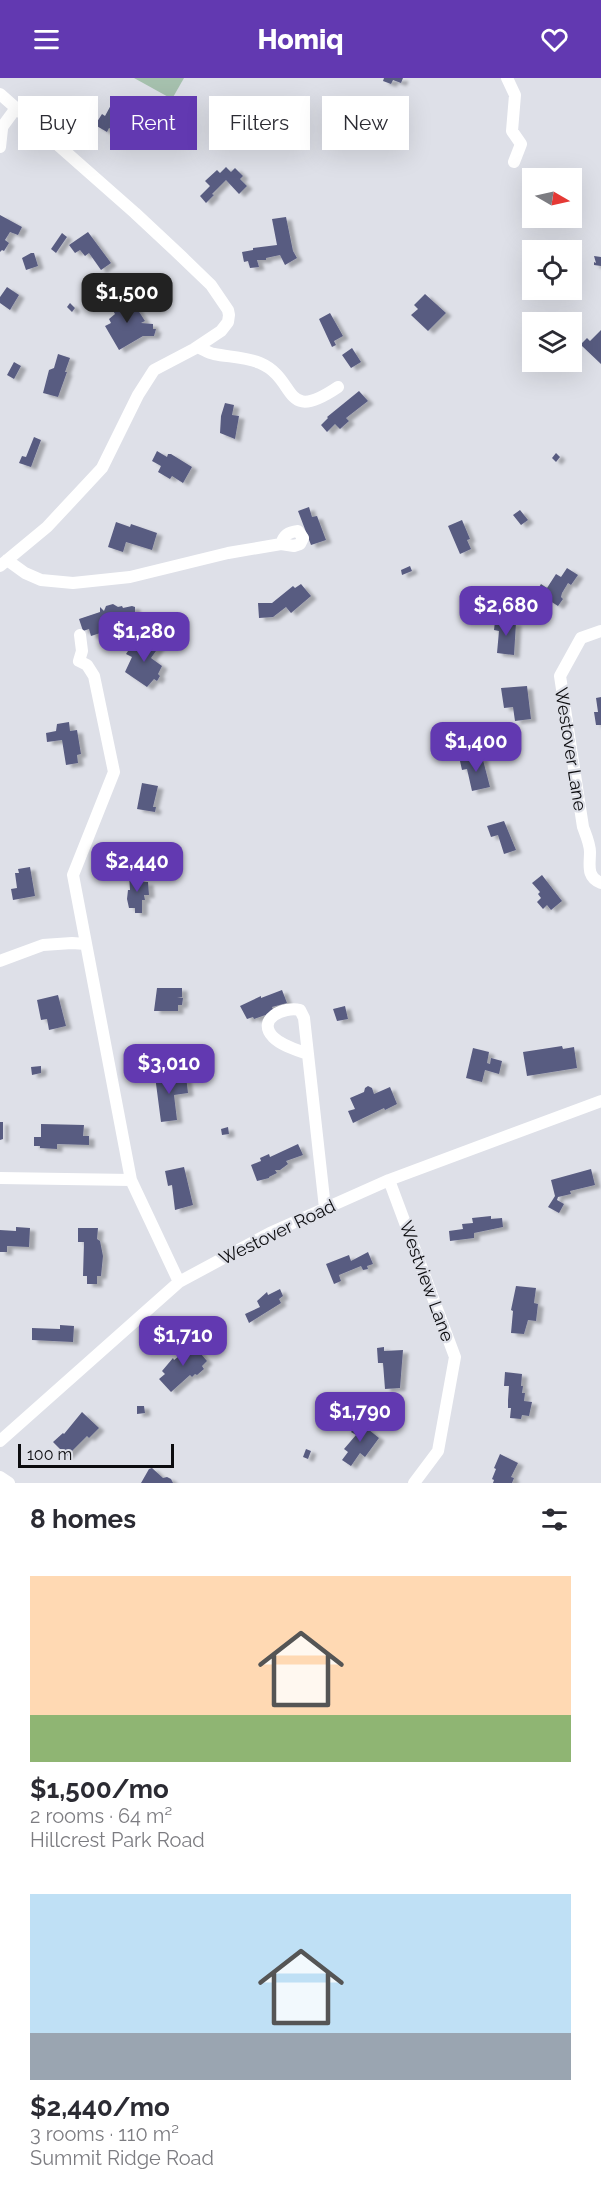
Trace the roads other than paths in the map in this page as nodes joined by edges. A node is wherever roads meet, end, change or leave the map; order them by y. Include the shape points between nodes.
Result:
1 (507, 78) edge
2 (0, 94) edge
3 (16, 108) junction
4 (1, 130) edge
5 (0, 147) edge
6 (514, 162) dead end
7 (197, 347) junction
8 (338, 387) dead end
9 (281, 544) dead end
10 (4, 563) edge
11 (601, 631) edge
12 (81, 635) dead end
13 (596, 850) edge
14 (601, 883) edge
15 (86, 944) junction
16 (0, 961) edge
17 (308, 1054) dead end
18 (601, 1101) edge
19 (0, 1178) edge
20 (131, 1180) junction
21 (389, 1180) junction
22 (325, 1208) junction
23 (179, 1282) junction
24 (0, 1441) edge
25 (0, 1477) edge
26 (9, 1483) edge
27 (414, 1483) edge

1 - 6 street via 514,95 512,131 521,144
2 - 3 street
3 - 4 street
3 - 7 street via 211,285 228,310 228,322
4 - 5 street
7 - 8 street via 268,367 297,399 306,402
7 - 10 street via 154,370 102,468 47,527
9 - 10 street via 130,577 73,583 40,580
11 - 13 street, Westover Lane via 581,638 560,676 584,827
12 - 15 street via 80,661 91,670 114,772 73,875
13 - 14 street, Westover Lane via 590,872
15 - 16 street via 43,945
15 - 20 street
17 - 22 street
18 - 21 street, Westover Road
19 - 20 street
20 - 23 street
21 - 22 street, Westover Road
21 - 27 street, Westview Lane via 455,1357 438,1451
22 - 23 street, Westover Road
23 - 24 street, Westover Road
25 - 26 street

